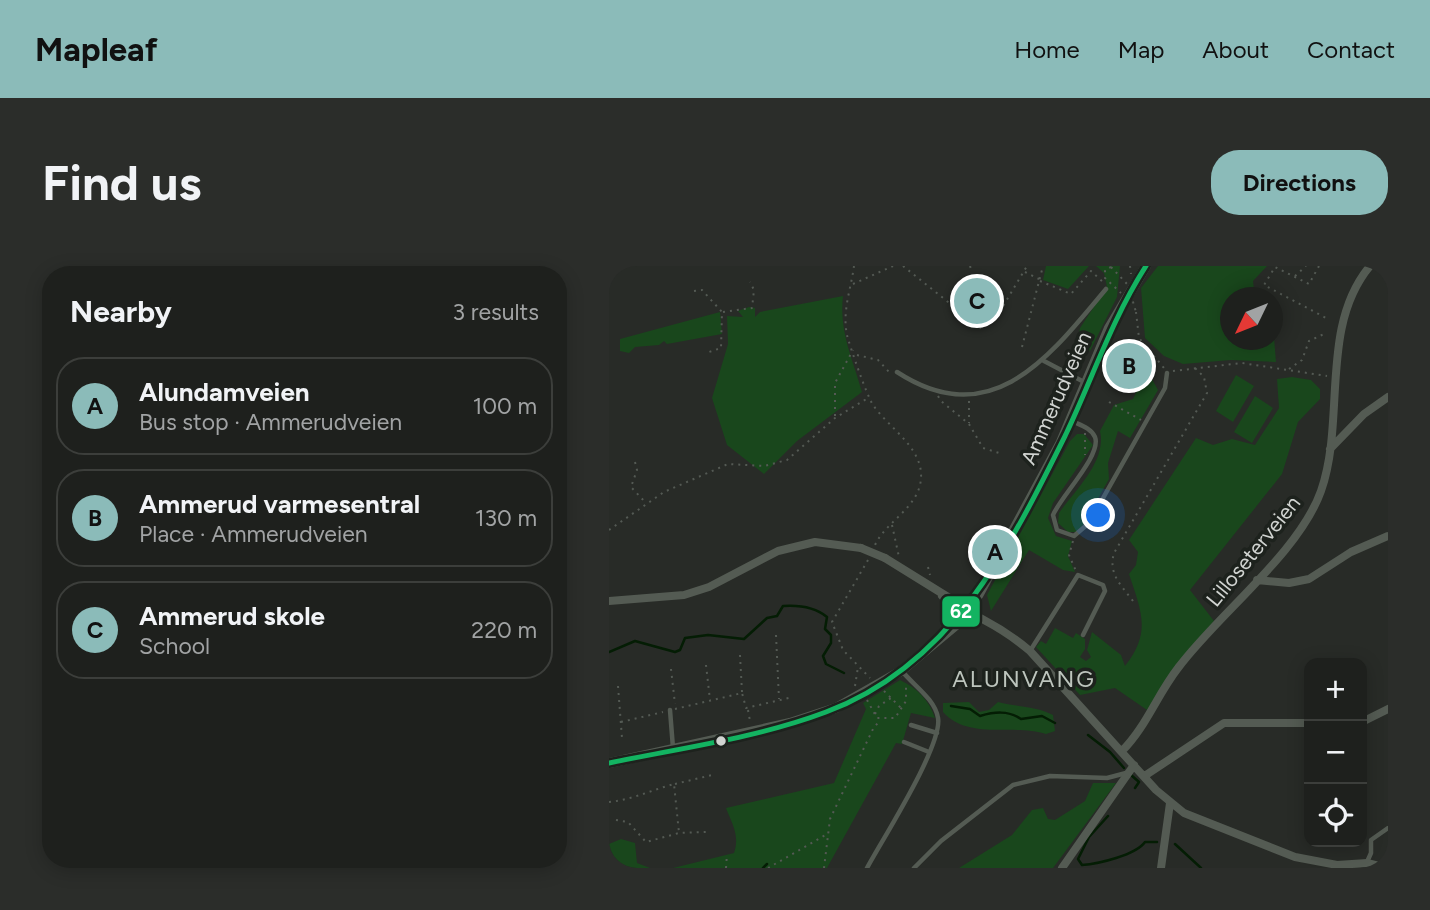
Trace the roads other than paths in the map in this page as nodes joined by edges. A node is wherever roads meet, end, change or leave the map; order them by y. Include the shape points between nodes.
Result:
1 (615, 266) edge
2 (1146, 266) edge
3 (1370, 266) edge
4 (609, 271) edge
5 (1106, 289) road end
6 (1044, 361) junction
7 (897, 372) dead end
8 (1167, 373) road end
9 (1086, 383) junction
10 (1388, 397) edge
11 (1071, 421) junction
12 (1330, 449) junction
13 (1388, 536) edge
14 (1257, 580) junction
15 (609, 601) edge
16 (963, 611) junction
17 (1083, 635) dead end
18 (1030, 651) junction
19 (903, 673) junction
20 (1388, 709) edge
21 (673, 710) road end
22 (1364, 721) edge
23 (1304, 723) edge
24 (911, 725) dead end
25 (937, 733) junction
26 (904, 742) dead end
27 (673, 749) junction
28 (1122, 751) junction
29 (929, 752) junction
30 (609, 763) edge
31 (1134, 765) junction
32 (1127, 772) junction
33 (1146, 775) junction
34 (1170, 803) junction
35 (1388, 828) edge
36 (1367, 863) junction
37 (867, 868) edge
38 (913, 868) edge
39 (1062, 868) edge
40 (1161, 868) edge
41 (1388, 868) edge

1 - 4 street
2 - 9 street, Ammerudveien via 1108,328
3 - 12 street, Lilloseterveien via 1352,294 1339,351
5 - 6 lane
6 - 7 lane via 1007,385 969,393 936,391
6 - 9 lane
8 - 11 lane via 1165,388 1089,523 1074,536 1057,530 1053,515 1096,443 1090,430
9 - 11 street, Ammerudveien
10 - 12 street
11 - 16 street, Ammerudveien
12 - 14 street, Lilloseterveien via 1326,475 1310,514
13 - 14 street via 1351,552 1309,579 1289,583
14 - 28 street, Lilloseterveien via 1177,668 1137,736
15 - 16 street, bridge via 684,595 778,551 815,542 861,548 885,558
16 - 18 street via 1012,635
16 - 19 street, Ammerudveien
17 - 18 lane via 1105,591 1103,585 1079,575
18 - 28 street
19 - 25 lane via 932,705 938,718
19 - 27 street, Ammerudveien via 824,713
20 - 22 street
21 - 27 lane via 669,728
23 - 33 street via 1224,723
24 - 25 lane
25 - 29 lane
26 - 29 lane
27 - 30 street, Ammerudveien
28 - 31 street
29 - 37 lane
31 - 32 street
31 - 33 street
32 - 38 lane via 1107,778 1050,776 1013,785
32 - 39 street
33 - 34 street
34 - 36 street via 1184,813 1295,857
34 - 40 street
35 - 36 lane via 1371,840
36 - 41 street

